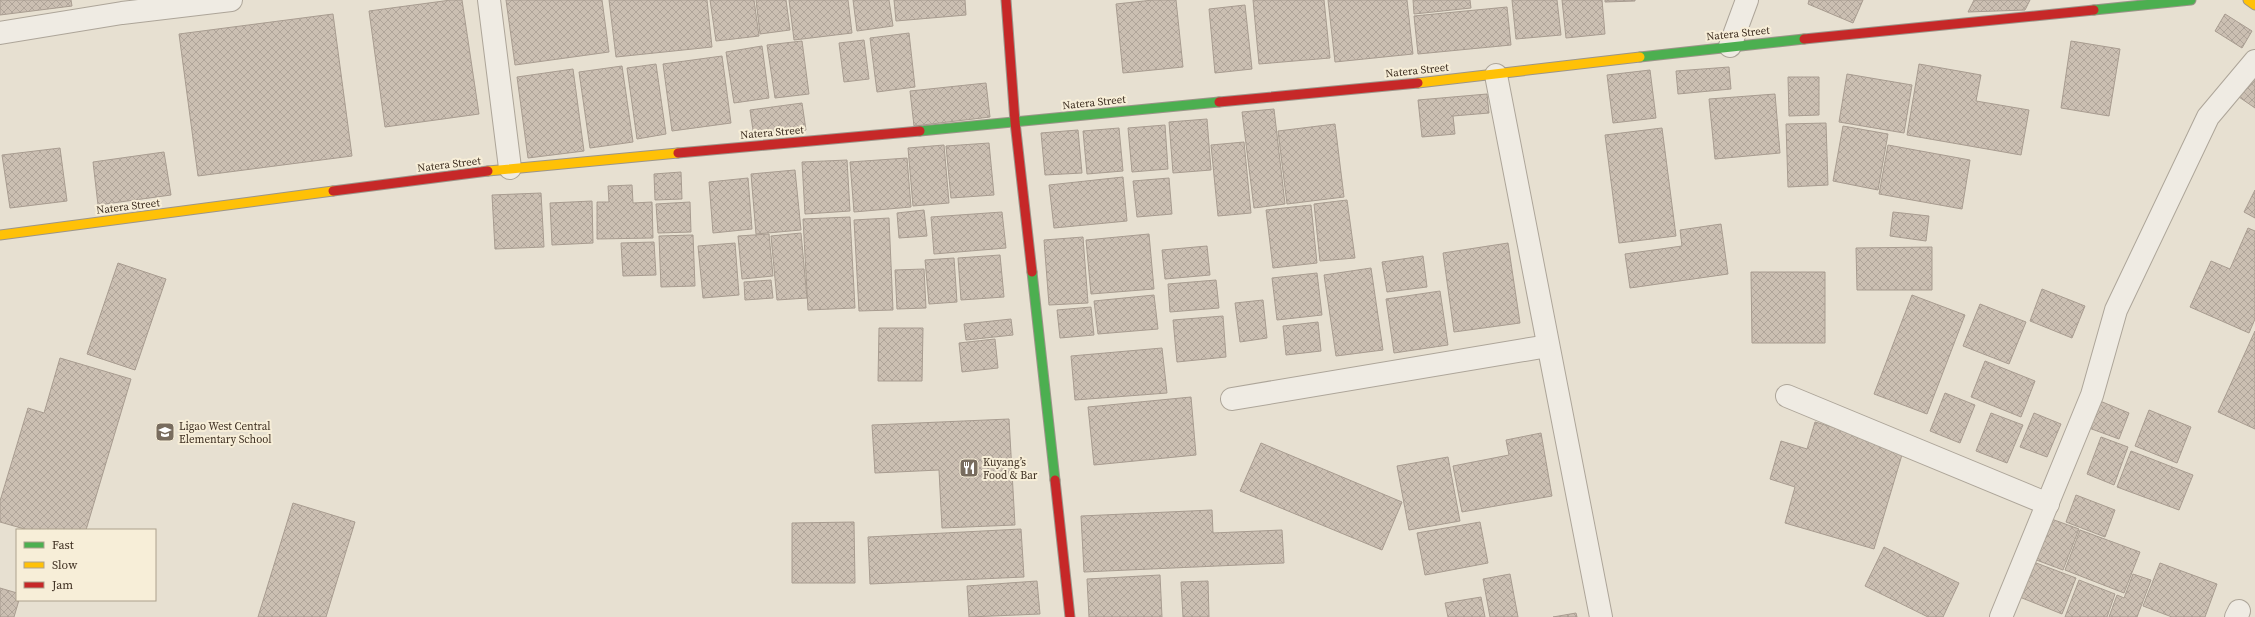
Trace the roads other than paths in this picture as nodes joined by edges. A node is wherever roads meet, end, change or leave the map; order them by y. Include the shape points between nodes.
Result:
1 (231, 0) edge
2 (489, 0) edge
3 (1006, 0) edge
4 (1747, 0) edge
5 (2192, 0) edge
6 (2248, 0) edge
7 (2255, 5) edge
8 (121, 6) edge
9 (0, 33) edge
10 (1730, 46) junction
11 (2255, 61) edge
12 (1496, 74) junction
13 (1016, 122) junction
14 (510, 168) junction
15 (0, 235) edge
16 (1548, 346) junction
17 (1787, 396) dead end
18 (1232, 399) dead end
19 (2048, 504) junction
20 (1070, 617) edge
21 (1601, 617) edge
22 (2001, 617) edge

1 - 8 street
2 - 14 street
3 - 13 street
4 - 10 street
5 - 10 street, Natera Street
6 - 7 street
8 - 9 street
10 - 12 street, Natera Street
11 - 19 street via 2208,117 2116,310 2092,395
12 - 13 street, Natera Street
12 - 16 street
13 - 14 street, Natera Street
13 - 20 street
14 - 15 street, Natera Street
16 - 18 street
16 - 21 street
17 - 19 street
19 - 22 street

